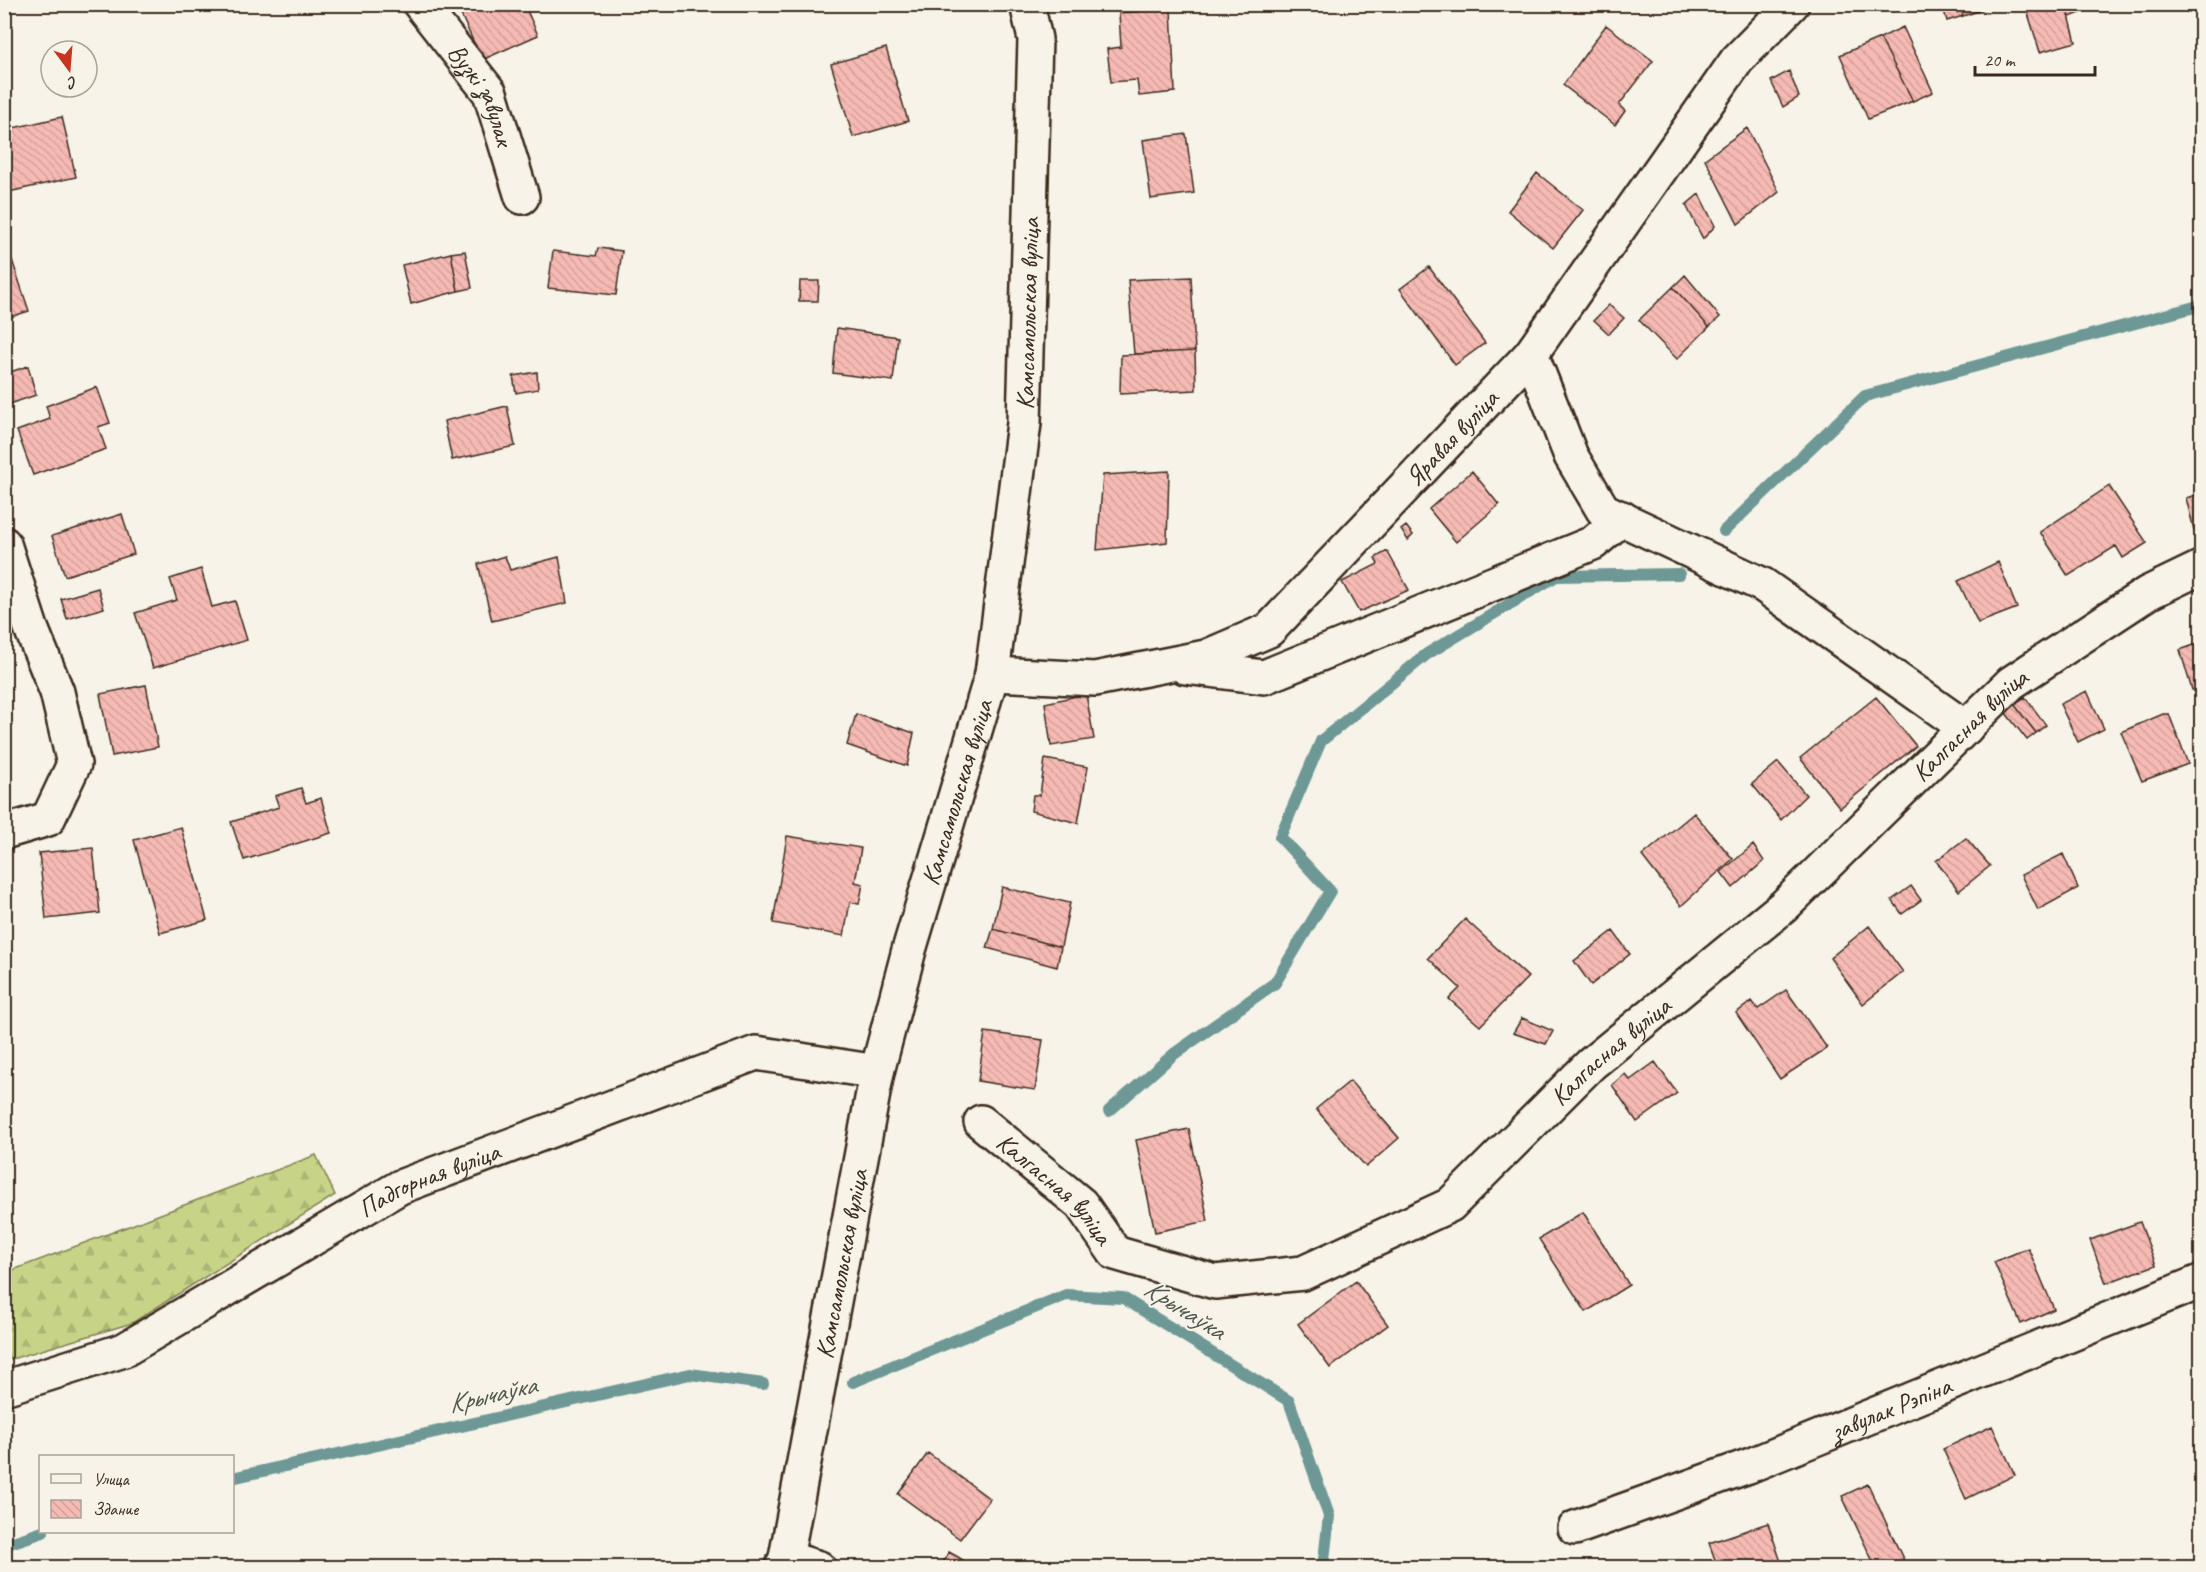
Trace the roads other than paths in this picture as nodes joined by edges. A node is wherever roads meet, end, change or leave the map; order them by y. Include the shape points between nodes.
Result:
1 (420, 4) edge
2 (1028, 4) edge
3 (1792, 4) edge
4 (522, 197) dead end
5 (1531, 354) junction
6 (1622, 518) junction
7 (4, 544) edge
8 (2202, 567) edge
9 (1169, 664) junction
10 (992, 674) junction
11 (1966, 728) junction
12 (4, 832) edge
13 (877, 1072) junction
14 (981, 1122) dead end
15 (2202, 1281) edge
16 (4, 1389) edge
17 (1575, 1528) dead end
18 (784, 1563) edge
19 (819, 1568) edge

1 - 4 street, Вузкі завулак via 490,93
2 - 10 street, Камсамольская вуліца via 1035,39 1024,423
3 - 5 street, Яравая вуліца via 1737,60
5 - 6 street via 1570,456 1603,510
5 - 9 street, Яравая вуліца via 1269,630 1206,657
6 - 9 street via 1593,543 1264,677
6 - 11 street via 1763,585
7 - 12 street via 57,692 74,764 48,819
8 - 11 street, Калгасная вуліца via 2148,593 2012,682
9 - 10 street, Яравая вуліца via 1095,679
10 - 13 street, Камсамольская вуліца via 909,950
11 - 14 street, Калгасная вуліца via 1785,906 1591,1064 1450,1205 1302,1273 1215,1282 1115,1253 1081,1204
13 - 16 street, Падгорная вуліца via 756,1053 400,1187 124,1350
13 - 18 street, Камсамольская вуліца
15 - 17 street, завулак Рэпіна via 1751,1465
18 - 19 street

